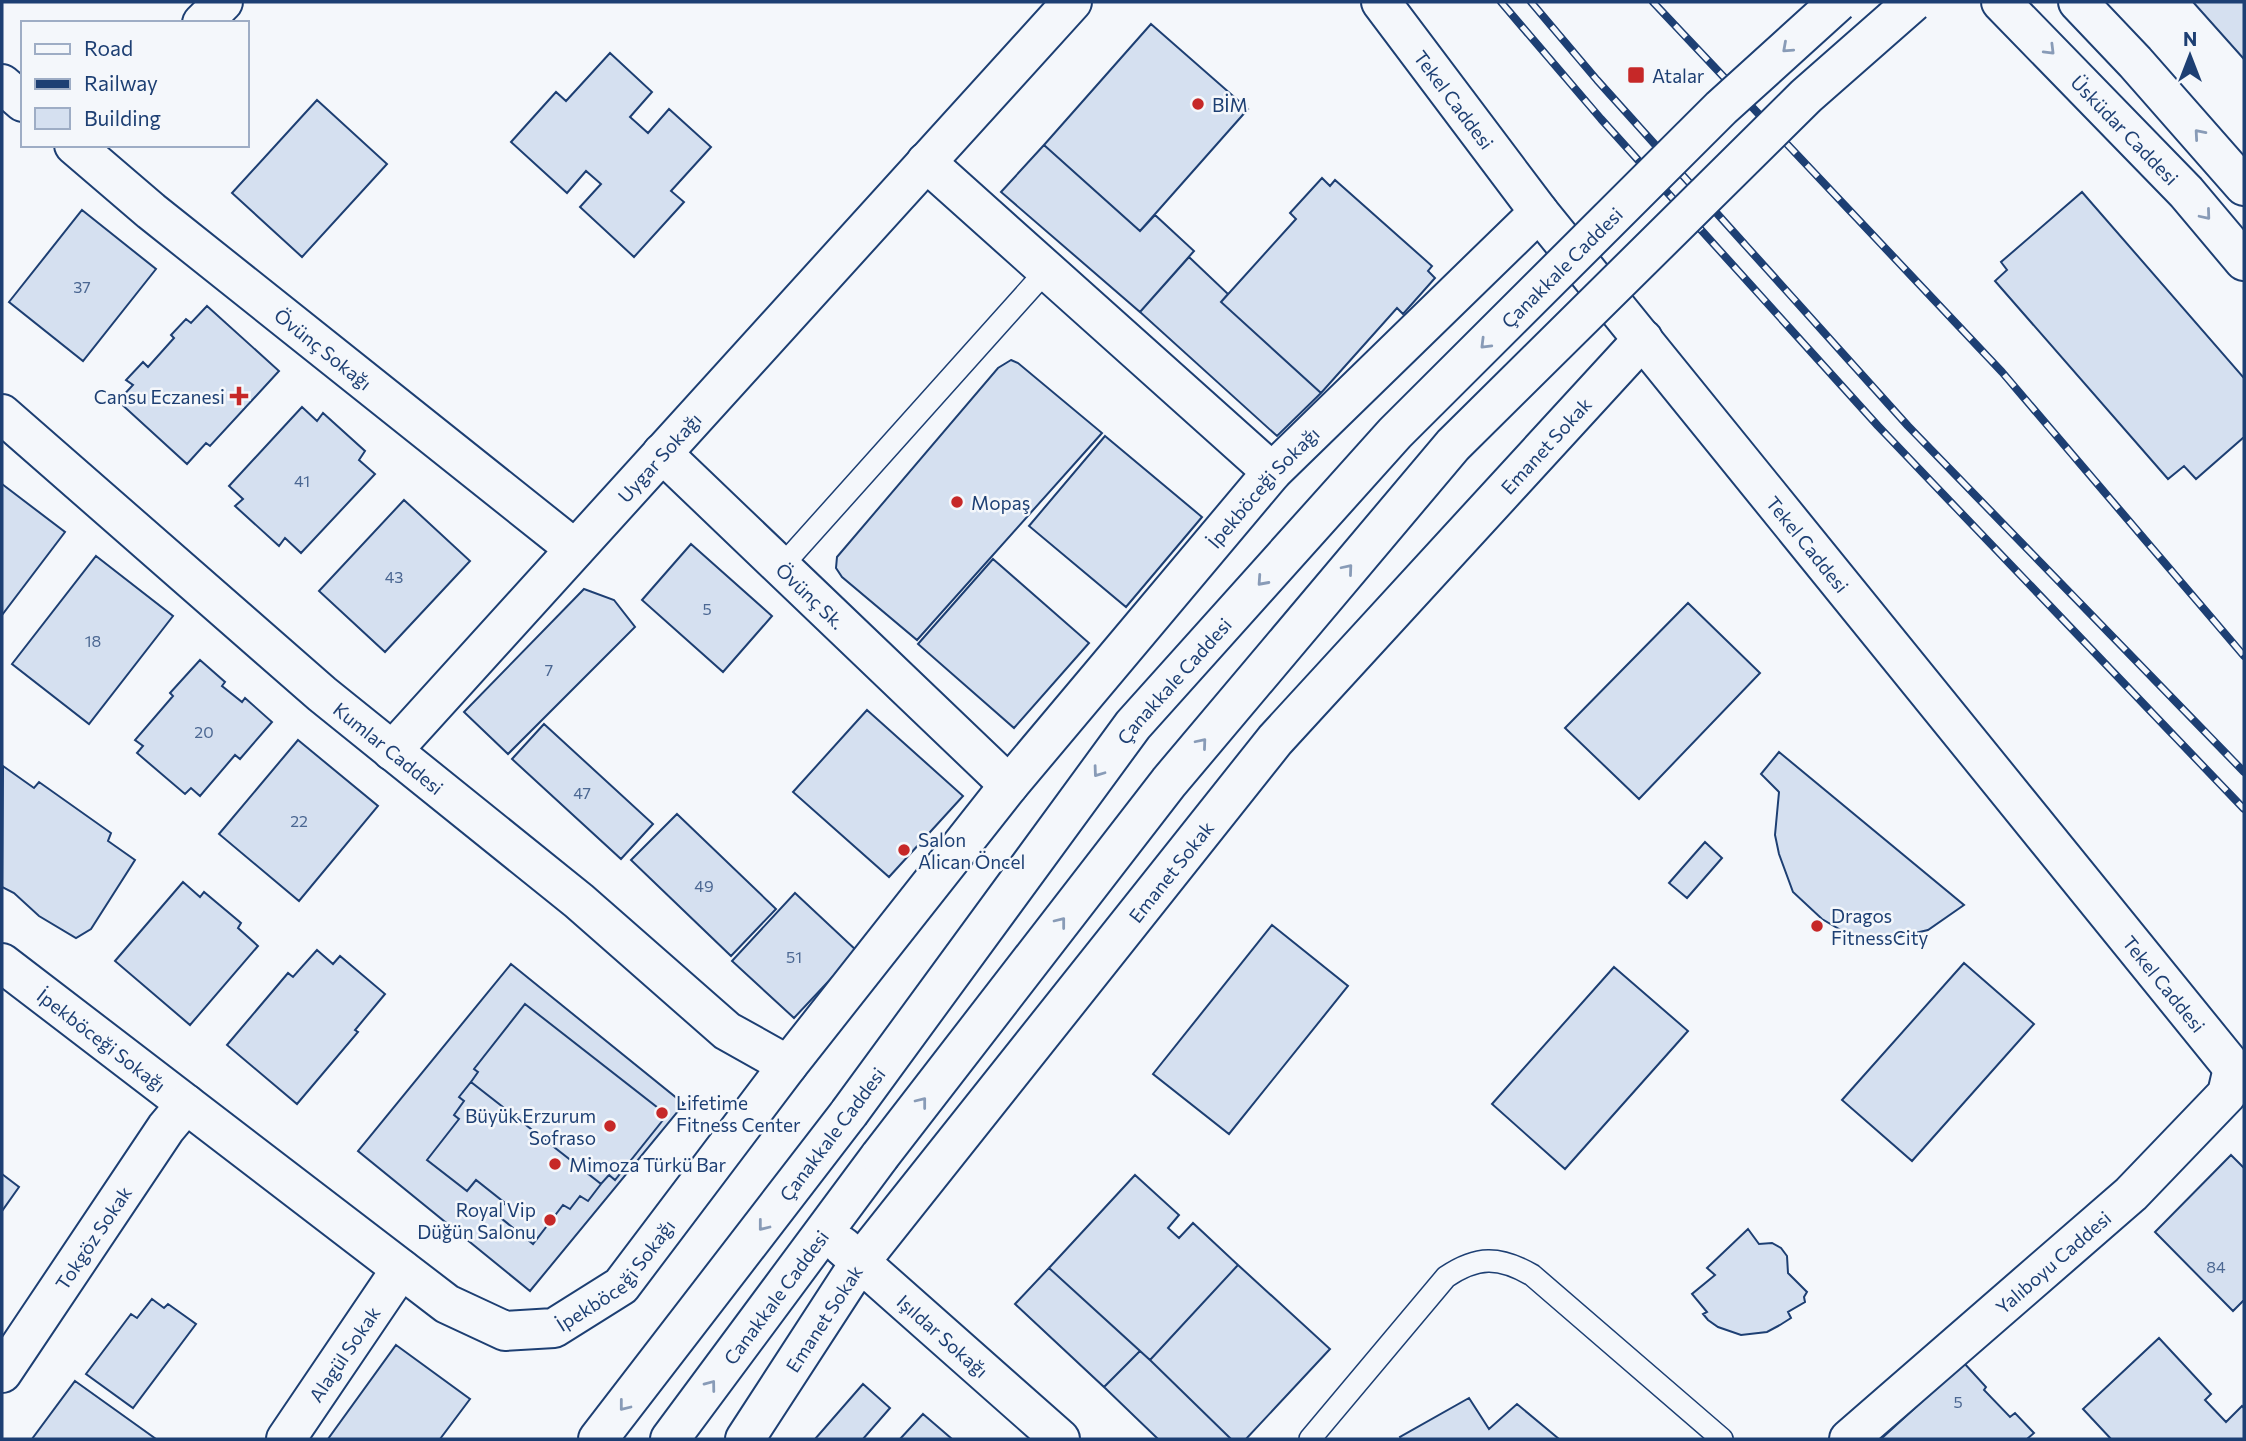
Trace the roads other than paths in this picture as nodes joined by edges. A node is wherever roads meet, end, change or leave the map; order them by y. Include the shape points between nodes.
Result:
1 (223, 2) edge
2 (1072, 2) edge
3 (1381, 2) edge
4 (1838, 2) edge
5 (1913, 2) edge
6 (2078, 2) edge
7 (2008, 4) edge
8 (204, 21) edge
9 (2, 84) edge
10 (21, 100) edge
11 (79, 147) edge
12 (926, 162) junction
13 (2244, 186) edge
14 (1539, 212) junction
15 (2244, 261) edge
16 (1047, 270) junction
17 (1643, 339) junction
18 (2, 414) edge
19 (662, 453) junction
20 (1272, 472) junction
21 (575, 550) junction
22 (781, 567) junction
23 (392, 751) junction
24 (1009, 785) junction
25 (2, 963) edge
26 (788, 1065) junction
27 (2239, 1072) edge
28 (186, 1104) junction
29 (825, 1231) junction
30 (860, 1262) junction
31 (401, 1269) junction
32 (2, 1373) edge
33 (286, 1439) edge
34 (598, 1439) edge
35 (670, 1439) edge
36 (745, 1439) edge
37 (1060, 1439) edge
38 (1310, 1439) edge
39 (1722, 1439) edge
40 (1849, 1439) edge

1 - 8 street
2 - 12 street, Uygar Sokağı
3 - 14 street, Tekel Caddesi
4 -> 34 street, Çanakkale Caddesi, bridge via 1721,108 1395,433 1133,725 849,1113
29 -> 5 street, Canakkale Caddesi, bridge via 1169,782 1453,445 1806,96
13 -> 6 street
7 -> 15 street, Üsküdar Caddesi via 2186,192
9 - 10 street
11 - 21 street, Övünç Sokağı via 151,211
12 - 16 street
12 - 19 street, Uygar Sokağı
14 - 17 street, Tekel Caddesi
14 - 20 street, İpekböceği Sokağı
16 - 20 street
16 - 22 lane
17 - 27 street, Tekel Caddesi
17 - 30 street, Emanet Sokak via 1275,740
18 - 23 street, Kumlar Caddesi
19 - 21 street, Uygar Sokağı
19 - 22 street, Övünç Sk.
20 - 24 street, İpekböceği Sokağı
21 - 23 street, Uygar Sokağı
22 - 24 street, Övünç Sk.
23 - 26 street, Kumlar Caddesi via 579,901 727,1031
24 - 26 street, İpekböceği Sokağı
25 - 28 street, İpekböceği Sokağı
26 - 31 street, İpekböceği Sokağı via 621,1286 554,1328 505,1331 447,1304
27 - 40 street, Yalıboyu Caddesi via 2227,1094 2131,1194
28 - 31 street, İpekböceği Sokağı
28 - 32 street, Tokgöz Sokak
29 - 30 street, Işıldar Sokağı
35 -> 29 street, Canakkale Caddesi
30 - 36 street, Emanet Sokak
30 - 37 street, Işıldar Sokağı
31 - 33 street, Alagül Sokak
38 - 39 lane via 1446,1277 1462,1266 1499,1261 1532,1275

